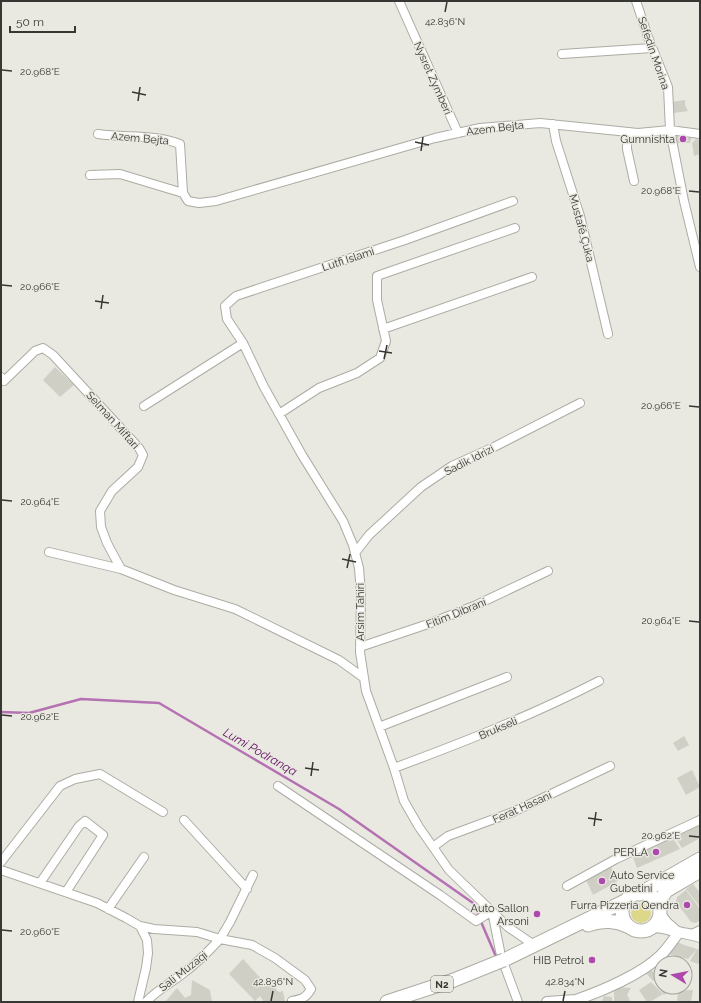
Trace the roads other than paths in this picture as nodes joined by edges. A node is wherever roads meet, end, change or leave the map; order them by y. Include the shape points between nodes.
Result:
1 (399, 1) edge
2 (636, 1) edge
3 (652, 48) junction
4 (562, 54) dead end
5 (553, 124) junction
6 (670, 130) junction
7 (627, 132) junction
8 (458, 133) junction
9 (98, 134) dead end
10 (700, 134) edge
11 (90, 175) dead end
12 (634, 181) dead end
13 (183, 193) junction
14 (512, 201) dead end
15 (515, 228) dead end
16 (700, 266) edge
17 (532, 277) dead end
18 (383, 329) junction
19 (608, 334) dead end
20 (243, 343) junction
21 (1, 377) edge
22 (580, 402) dead end
23 (144, 406) dead end
24 (279, 414) junction
25 (49, 552) dead end
26 (355, 553) junction
27 (121, 569) junction
28 (548, 571) dead end
29 (360, 647) junction
30 (507, 677) dead end
31 (364, 678) junction
32 (599, 681) dead end
33 (379, 727) junction
34 (610, 766) dead end
35 (394, 768) junction
36 (278, 786) dead end
37 (163, 812) dead end
38 (184, 820) dead end
39 (700, 820) edge
40 (433, 847) junction
41 (144, 857) dead end
42 (700, 859) edge
43 (1, 862) edge
44 (1, 870) edge
45 (700, 871) edge
46 (253, 875) dead end
47 (40, 883) junction
48 (567, 886) dead end
49 (247, 889) junction
50 (66, 892) junction
51 (639, 894) junction
52 (627, 900) junction
53 (108, 909) junction
54 (659, 909) junction
55 (489, 913) junction
56 (140, 926) junction
57 (653, 926) junction
58 (629, 927) junction
59 (678, 932) junction
60 (697, 933) edge
61 (220, 939) junction
62 (534, 945) junction
63 (501, 960) junction
64 (292, 1001) dead end
65 (579, 1001) edge
66 (138, 1002) edge
67 (146, 1002) edge
68 (388, 1002) edge
69 (518, 1002) edge
70 (547, 1002) edge

1 - 8 street, Nysret Zymberi
2 - 3 street, Sefedin Morina
3 - 4 street
3 - 6 street, Sefedin Morina via 668,87
5 - 7 street, Azem Bejta
5 - 8 street, Azem Bejta via 480,128
5 - 19 street, Mustafë Çuka via 580,216
6 - 7 street, Azem Bejta
6 - 10 street, Azem Bejta
6 - 16 street
7 - 12 street via 627,149
8 - 13 street, Azem Bejta via 216,201 188,201
9 - 13 street, Azem Bejta via 168,139 180,144
11 - 13 street, Azem Bejta via 120,174
14 - 20 street, Lutfi Islami via 405,240 236,296 225,306 227,319
15 - 18 street via 377,276 377,300
17 - 18 street
18 - 24 street via 386,341 380,358 357,373 319,388
20 - 23 street
20 - 24 street, Arsim Tahiri
21 - 27 street, Selman Miftari via 4,381 35,352 43,348 53,355 139,448 143,455 138,467 112,491 100,511 101,527
22 - 26 street, Sadik Idrizi via 452,466 421,487 370,535
24 - 26 street, Arsim Tahiri via 343,521
25 - 27 street
26 - 29 street, Arsim Tahiri via 361,594
27 - 31 street via 174,590 235,608 339,660
28 - 29 street, Fitim Dibrani via 474,606
29 - 31 street, Arsim Tahiri
30 - 33 street
31 - 33 street, Arsim Tahiri
32 - 35 street, Brukseli via 500,728
33 - 35 street, Arsim Tahiri
34 - 40 street, Ferat Hasani via 513,812 448,836
35 - 40 street, Arsim Tahiri via 404,800
36 - 55 street via 476,921
37 - 43 street via 100,774 75,779 60,786
38 - 49 street
39 - 48 street via 616,859
40 - 55 street, Arsim Tahiri via 449,870
41 - 53 street
42 - 51 main road, N2
44 - 47 street, Sali Muzaqi
45 - 54 main road via 666,891
46 - 49 street, Sali Muzaqi
47 - 50 street, Sali Muzaqi
47 - 50 street via 78,826 85,821 103,835
49 - 61 street, Sali Muzaqi
50 - 53 street, Sali Muzaqi
51 - 52 main road, N2
51 - 54 main road via 650,896
52 - 58 main road via 623,916
52 - 62 main road, N2
53 - 56 street, Sali Muzaqi
54 - 57 main road via 658,920
54 - 59 street via 667,923
55 - 62 street, Arsim Tahiri
55 - 63 street
56 - 61 street, Sali Muzaqi via 197,932
56 - 66 street via 147,940 148,953
57 - 58 main road, N2 via 645,931
57 - 59 street
58 - 62 main road, N2 via 619,922 598,921
59 - 60 street
59 - 65 street via 660,956 646,966
61 - 64 street via 252,945 305,980 311,989 308,995
61 - 67 street, Sali Muzaqi via 207,954
62 - 63 main road, N2
63 - 68 main road, N2 via 454,980
63 - 69 street
65 - 70 street

